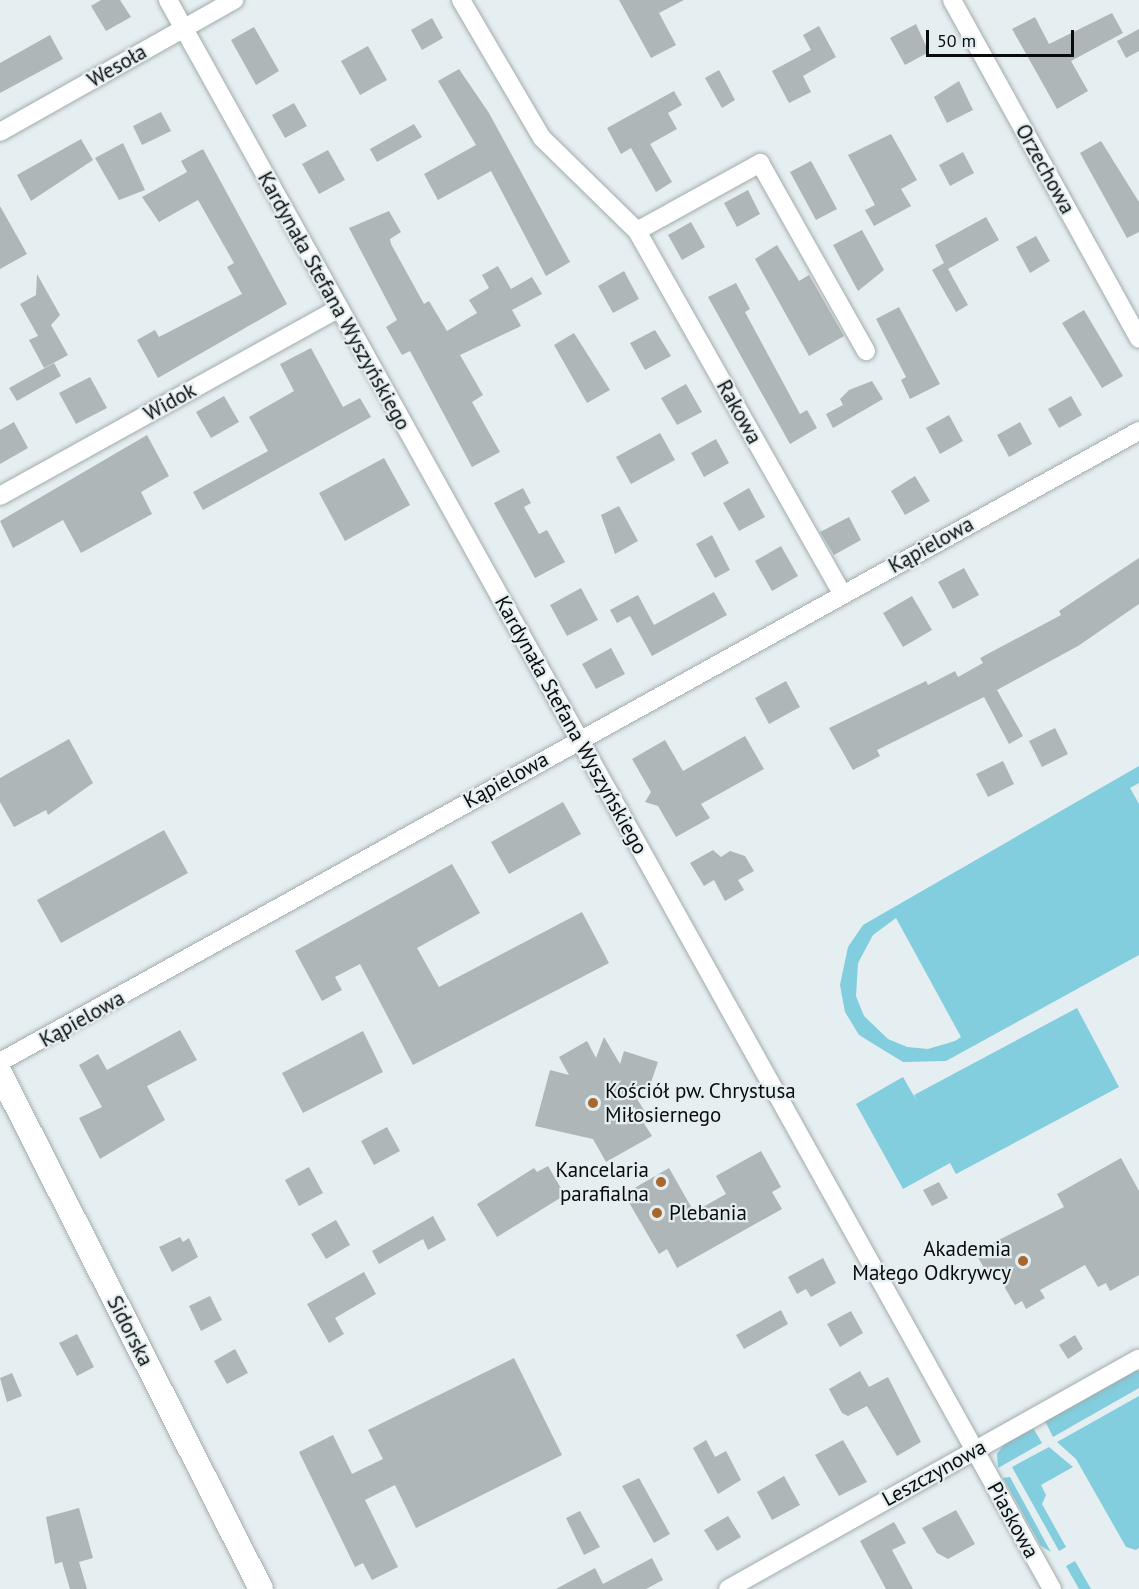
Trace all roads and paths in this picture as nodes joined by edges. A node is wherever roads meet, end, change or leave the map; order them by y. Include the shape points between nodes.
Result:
1 (168, 0) edge
2 (234, 0) edge
3 (461, 0) edge
4 (952, 0) edge
5 (184, 28) junction
6 (0, 132) edge
7 (637, 231) junction
8 (339, 308) junction
9 (1139, 339) edge
10 (866, 351) dead end
11 (1139, 431) edge
12 (0, 496) edge
13 (842, 593) junction
14 (578, 740) junction
15 (0, 1062) edge
16 (0, 1073) edge
17 (1139, 1358) edge
18 (975, 1450) junction
19 (261, 1589) edge
20 (728, 1589) edge
21 (1052, 1589) edge

1 - 5 street, Kardynała Stefana Wyszyńskiego
2 - 5 street, Wesoła
3 - 7 street, Rakowa via 542,138
4 - 9 street, Orzechowa
5 - 6 street, Wesoła
5 - 8 street, Kardynała Stefana Wyszyńskiego
7 - 10 street via 760,163
7 - 13 street, Rakowa
8 - 12 street, Widok
8 - 14 street, Kardynała Stefana Wyszyńskiego
11 - 13 street, Kąpielowa
13 - 14 street, Kąpielowa
14 - 15 street, Kąpielowa
14 - 18 street, Kardynała Stefana Wyszyńskiego
16 - 19 street, Sidorska
17 - 18 street, Leszczynowa
18 - 20 street, Leszczynowa
18 - 21 street, Piaskowa

